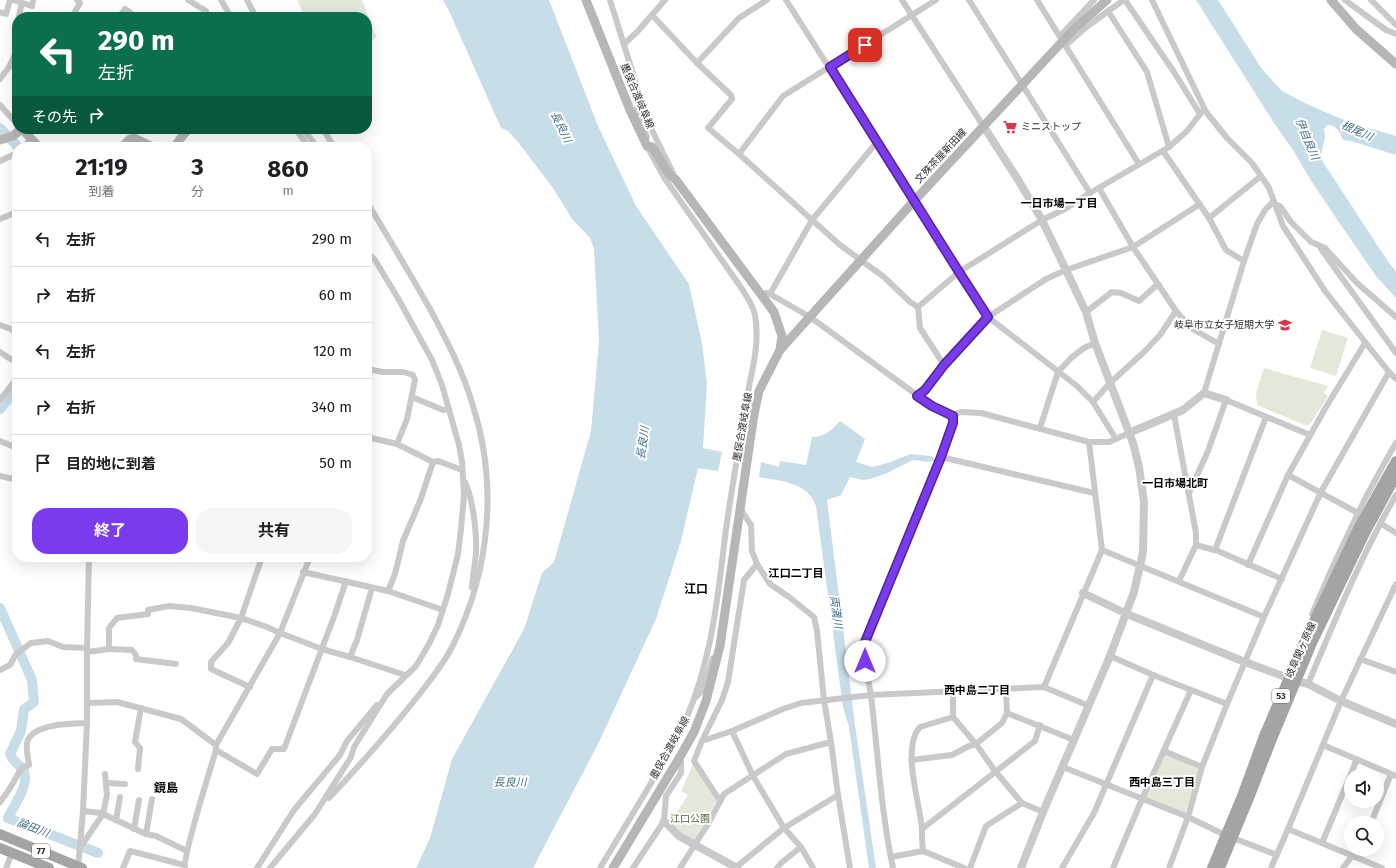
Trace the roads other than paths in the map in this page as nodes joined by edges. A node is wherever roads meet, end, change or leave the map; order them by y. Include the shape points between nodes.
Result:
1 (12, 0) edge
2 (33, 0) edge
3 (77, 0) edge
4 (189, 0) edge
5 (221, 0) edge
6 (247, 0) edge
7 (586, 0) edge
8 (610, 0) edge
9 (665, 0) edge
10 (767, 0) edge
11 (786, 0) edge
12 (902, 0) edge
13 (936, 0) edge
14 (969, 0) edge
15 (1037, 0) edge
16 (1094, 0) edge
17 (1107, 0) edge
18 (1124, 0) edge
19 (1152, 0) edge
20 (1331, 0) edge
21 (1345, 0) edge
22 (1371, 0) edge
23 (22, 3) junction
24 (1108, 10) junction
25 (0, 12) edge
26 (21, 12) edge
27 (75, 12) edge
28 (205, 12) edge
29 (228, 12) edge
30 (253, 12) edge
31 (652, 15) junction
32 (912, 16) junction
33 (1396, 26) edge
34 (1396, 34) edge
35 (1063, 41) junction
36 (624, 44) junction
37 (12, 60) edge
38 (697, 63) junction
39 (1396, 64) edge
40 (830, 67) junction
41 (0, 79) edge
42 (1023, 85) junction
43 (639, 98) junction
44 (0, 105) edge
45 (1202, 111) junction
46 (12, 118) edge
47 (984, 127) junction
48 (27, 134) edge
49 (184, 134) edge
50 (307, 134) edge
51 (31, 138) junction
52 (28, 142) edge
53 (35, 142) edge
54 (127, 142) edge
55 (142, 142) edge
56 (178, 142) edge
57 (313, 142) edge
58 (877, 142) junction
59 (647, 146) junction
60 (1169, 147) junction
61 (1163, 151) junction
62 (739, 154) junction
63 (12, 156) edge
64 (0, 161) edge
65 (1139, 164) junction
66 (1261, 176) junction
67 (676, 180) junction
68 (1099, 188) junction
69 (1090, 193) junction
70 (914, 201) junction
71 (1275, 203) junction
72 (1200, 204) junction
73 (372, 212) edge
74 (12, 214) edge
75 (1209, 218) junction
76 (0, 219) edge
77 (812, 220) junction
78 (1042, 220) junction
79 (1319, 246) junction
80 (1133, 247) junction
81 (372, 257) edge
82 (862, 260) junction
83 (1244, 261) junction
84 (1066, 270) junction
85 (959, 272) junction
86 (1158, 284) junction
87 (759, 291) junction
88 (770, 294) junction
89 (918, 307) junction
90 (1176, 311) junction
91 (1086, 312) junction
92 (810, 317) junction
93 (988, 317) junction
94 (1396, 317) edge
95 (0, 325) edge
96 (12, 330) edge
97 (1095, 342) junction
98 (1365, 343) junction
99 (1219, 344) junction
100 (780, 350) junction
101 (0, 352) edge
102 (1396, 353) edge
103 (12, 360) edge
104 (944, 365) junction
105 (372, 370) edge
106 (1058, 372) junction
107 (1389, 372) junction
108 (1396, 379) edge
109 (1110, 382) junction
110 (12, 384) edge
111 (1204, 392) junction
112 (917, 396) junction
113 (412, 397) junction
114 (0, 400) edge
115 (1226, 400) junction
116 (1093, 402) junction
117 (450, 410) junction
118 (1174, 415) junction
119 (953, 416) junction
120 (1266, 417) junction
121 (1040, 428) junction
122 (1129, 433) junction
123 (1310, 435) junction
124 (372, 439) edge
125 (1116, 439) junction
126 (0, 441) edge
127 (1089, 442) junction
128 (1396, 443) edge
129 (397, 444) junction
130 (12, 446) edge
131 (941, 457) junction
132 (1396, 461) edge
133 (433, 462) junction
134 (462, 472) junction
135 (1288, 475) junction
136 (0, 476) edge
137 (1396, 476) edge
138 (12, 479) edge
139 (1188, 492) junction
140 (1320, 492) junction
141 (1094, 493) junction
142 (1396, 495) edge
143 (741, 510) junction
144 (1358, 513) junction
145 (1380, 523) junction
146 (1362, 529) junction
147 (1396, 533) edge
148 (1196, 545) junction
149 (1102, 550) junction
150 (1215, 550) junction
151 (89, 562) edge
152 (260, 562) edge
153 (308, 562) edge
154 (756, 564) junction
155 (1248, 565) junction
156 (1140, 566) junction
157 (303, 572) junction
158 (1282, 579) junction
159 (346, 581) junction
160 (1179, 582) junction
161 (1396, 584) edge
162 (372, 588) junction
163 (388, 591) junction
164 (1083, 594) junction
165 (470, 604) junction
166 (443, 610) junction
167 (1127, 614) junction
168 (1264, 617) junction
169 (241, 618) junction
170 (280, 633) junction
171 (720, 646) junction
172 (109, 649) junction
173 (322, 649) junction
174 (87, 650) junction
175 (350, 656) junction
176 (1110, 656) junction
177 (1360, 658) junction
178 (1245, 662) junction
179 (176, 664) dead end
180 (0, 670) edge
181 (1396, 672) edge
182 (1153, 675) junction
183 (405, 676) junction
184 (1290, 679) junction
185 (1308, 684) junction
186 (250, 687) junction
187 (1044, 687) junction
188 (1006, 690) junction
189 (1191, 690) junction
190 (953, 691) junction
191 (869, 695) junction
192 (825, 700) junction
193 (382, 701) junction
194 (693, 701) junction
195 (1341, 701) junction
196 (87, 703) junction
197 (1227, 704) junction
198 (1089, 706) junction
199 (141, 708) junction
200 (1007, 713) junction
201 (953, 717) junction
202 (87, 723) junction
203 (1396, 724) edge
204 (1040, 725) junction
205 (732, 731) junction
206 (1074, 740) junction
207 (702, 741) junction
208 (831, 742) junction
209 (976, 744) junction
210 (1323, 745) junction
211 (216, 748) junction
212 (1164, 751) junction
213 (681, 755) junction
214 (1356, 759) junction
215 (911, 760) junction
216 (1063, 767) junction
217 (1202, 767) junction
218 (138, 769) dead end
219 (995, 771) junction
220 (106, 774) dead end
221 (1394, 775) edge
222 (753, 776) junction
223 (106, 783) junction
224 (125, 784) dead end
225 (1106, 785) junction
226 (838, 795) junction
227 (120, 797) dead end
228 (152, 799) dead end
229 (1142, 799) junction
230 (140, 800) dead end
231 (0, 802) edge
232 (720, 802) junction
233 (1022, 803) junction
234 (318, 810) junction
235 (83, 811) junction
236 (1044, 812) junction
237 (103, 814) junction
238 (1374, 816) edge
239 (1188, 817) junction
240 (116, 820) junction
241 (664, 821) junction
242 (784, 828) junction
243 (134, 829) junction
244 (922, 829) junction
245 (1288, 829) junction
246 (0, 834) edge
247 (146, 834) junction
248 (1229, 836) junction
249 (0, 841) edge
250 (1322, 843) junction
251 (80, 845) junction
252 (695, 846) junction
253 (0, 848) edge
254 (801, 848) junction
255 (187, 851) junction
256 (923, 851) junction
257 (0, 854) edge
258 (1277, 855) junction
259 (891, 857) junction
260 (1354, 857) junction
261 (10, 858) junction
262 (184, 867) edge
263 (6, 868) edge
264 (35, 868) edge
265 (49, 868) edge
266 (67, 868) edge
267 (82, 868) edge
268 (123, 868) edge
269 (258, 868) edge
270 (270, 868) edge
271 (600, 868) edge
272 (613, 868) edge
273 (633, 868) edge
274 (680, 868) edge
275 (736, 868) edge
276 (778, 868) edge
277 (813, 868) edge
278 (850, 868) edge
279 (893, 868) edge
280 (964, 868) edge
281 (970, 868) edge
282 (1021, 868) edge
283 (1062, 868) edge
284 (1113, 868) edge
285 (1169, 868) edge
286 (1212, 868) edge
287 (1220, 868) edge
288 (1271, 868) edge
289 (1343, 868) edge
290 (1382, 868) edge

1 - 23 street
1 - 25 street via 6,14
2 - 23 street via 32,6
3 - 27 street via 80,3
4 - 28 street
5 - 29 street
6 - 30 street
7 - 59 main road, 墨俣合渡岐阜線
8 - 36 street
9 - 31 street
10 - 38 street via 738,18
11 - 40 street
12 - 32 street
13 - 32 street
14 - 42 street
15 - 35 street
16 - 35 street
17 - 35 main road, 文殊茶屋新田線
18 - 24 street
18 - 45 street
19 - 45 street
20 - 39 main road via 1356,29
21 - 34 street via 1386,30
22 - 33 street
23 - 26 street
24 - 35 street via 1084,29
24 - 60 street via 1147,72
31 - 36 street
31 - 38 street
32 - 40 street
32 - 47 street
35 - 42 main road, 文殊茶屋新田線
35 - 65 street
36 - 43 street
37 - 41 street
38 - 62 street via 731,95 732,99 708,128
40 - 58 street
40 - 62 street via 783,96
42 - 47 main road, 文殊茶屋新田線
42 - 69 street
43 - 59 street via 637,110 649,142
43 - 67 street via 643,112
44 - 46 street
45 - 60 street via 1187,131
45 - 66 street via 1252,163
47 - 70 main road, 文殊茶屋新田線
47 - 78 street
48 - 51 main road
49 - 56 main road
50 - 57 street
51 - 52 street
51 - 53 main road
54 - 55 main road via 134,138
58 - 70 street
58 - 77 street
59 - 67 main road, 墨俣合渡岐阜線 via 652,147 669,174
59 - 194 street via 664,179 742,289 754,314 756,328 755,360 713,627
60 - 61 street
61 - 65 street
61 - 72 street
62 - 77 street
63 - 64 street
65 - 68 street
66 - 71 street
66 - 75 street
67 - 87 main road, 墨俣合渡岐阜線
68 - 69 street
68 - 80 street
69 - 78 street
70 - 82 main road, 文殊茶屋新田線
70 - 85 street
71 - 79 street via 1311,242
71 - 83 street via 1265,210 1257,224
71 - 98 street via 1283,226 1296,247 1325,291
72 - 75 street
72 - 80 street
73 - 165 street via 450,346 474,407 486,470 488,515 484,552
74 - 76 street
75 - 83 street via 1226,250
77 - 82 street via 840,245
77 - 88 street
78 - 84 street
78 - 85 street
79 - 94 street via 1325,248 1357,283
79 - 102 street
80 - 84 street
80 - 86 street
81 - 117 street via 432,360
82 - 89 street
82 - 92 main road, 文殊茶屋新田線
83 - 99 street
84 - 91 street
84 - 93 street via 1046,279
85 - 89 street
85 - 93 street
86 - 90 street
86 - 91 street via 1139,301 1112,292
87 - 88 street
87 - 100 main road, 墨俣合渡岐阜線 via 779,323 782,336
88 - 92 street
89 - 104 street via 920,328
90 - 99 street via 1191,328
90 - 109 street via 1160,335
91 - 97 street
92 - 100 main road, 文殊茶屋新田線
92 - 112 street
93 - 104 street
93 - 106 street
95 - 96 street
97 - 106 street via 1071,358
97 - 109 street
98 - 107 street
98 - 123 street
99 - 111 street
100 - 143 main road, 墨俣合渡岐阜線 via 759,391
101 - 103 street
104 - 112 street via 925,390
105 - 113 street via 413,375 415,380
106 - 116 street
106 - 121 street
107 - 108 street
107 - 140 street
109 - 116 street
109 - 122 street
110 - 114 street
111 - 115 street
111 - 118 street
112 - 119 street
113 - 117 street via 443,410
113 - 129 street
115 - 120 street
115 - 139 street via 1208,451
116 - 125 street
117 - 134 street via 459,445
118 - 122 street
118 - 139 street
119 - 121 street via 961,412 981,413
119 - 131 street
120 - 123 street
120 - 150 street
121 - 127 street
122 - 125 street
122 - 156 street via 1139,467 1144,502 1143,552
123 - 135 street
124 - 129 street
125 - 127 street
126 - 130 street
127 - 141 street
128 - 144 street
129 - 133 street
131 - 141 street
131 - 191 street via 865,642 863,650
132 - 146 main road, 岐阜関ヶ原線 / 53
133 - 134 street via 438,461
133 - 163 street via 403,541
134 - 165 street via 472,508 475,536 476,553
134 - 166 street via 464,495 458,554
135 - 140 street
135 - 155 street
136 - 138 street
137 - 146 main road, 岐阜関ヶ原線 / 53
139 - 148 street
140 - 144 street
140 - 158 street
141 - 149 street
142 - 145 street
143 - 154 street via 751,525 752,551
143 - 171 main road, 墨俣合渡岐阜線
144 - 184 street via 1332,567
145 - 147 street
145 - 185 street
146 - 184 main road, 岐阜関ヶ原線 / 53 via 1305,640
148 - 150 street
148 - 160 street
149 - 156 street
149 - 164 street
150 - 155 street
151 - 174 street
152 - 169 street
153 - 157 street
154 - 192 street via 770,584 814,617
154 - 207 street via 744,580 728,682
155 - 158 street
156 - 160 street
156 - 167 street
157 - 159 street
157 - 170 street
158 - 168 street
159 - 162 street
159 - 173 street
160 - 168 street
161 - 177 street
162 - 163 street
162 - 175 street
163 - 166 street
164 - 167 street
164 - 187 street
165 - 234 street via 454,644 440,668 388,732
166 - 183 street via 429,644 416,666
167 - 176 street
167 - 178 street
168 - 178 street
169 - 170 street
169 - 172 street via 169,606 148,610 148,614 117,618 113,622 109,629
169 - 186 street via 228,643 211,662 211,670
170 - 173 street
170 - 186 street
171 - 194 street via 702,690
171 - 213 main road, 墨俣合渡岐阜線 via 706,701 694,732
172 - 174 street
172 - 179 street via 132,650 136,659
173 - 175 street
173 - 211 street via 284,749 272,749 257,774
174 - 180 street via 68,648 48,641 31,643 16,654 10,664
174 - 196 street
175 - 183 street
176 - 182 street
176 - 198 street
177 - 181 street
177 - 195 street
178 - 184 street
178 - 197 street
182 - 189 street
182 - 225 street
183 - 193 street
184 - 185 street
184 - 248 main road, 岐阜関ヶ原線 / 53
185 - 195 street
186 - 211 street
187 - 188 street
187 - 198 street
188 - 190 street
188 - 200 street
189 - 197 street
189 - 212 street
190 - 191 street
190 - 201 street
191 - 192 street
191 - 259 street
192 - 205 street via 783,709
192 - 208 street
193 - 234 street
193 - 269 street via 347,741 340,755 294,810
194 - 271 street via 684,726 664,764
195 - 203 street
195 - 210 street
196 - 199 street via 117,702
196 - 202 street
197 - 217 street
198 - 206 street
199 - 211 street via 181,719
199 - 218 street via 135,742 140,748
200 - 204 street
200 - 209 street via 1002,723
201 - 209 street
201 - 215 street via 917,730
202 - 231 street via 52,725 32,735 27,741 30,765 18,773
202 - 235 street
204 - 206 street
204 - 219 street via 1035,741
205 - 207 street
205 - 222 street
206 - 216 street
207 - 232 street via 694,761
208 - 222 street via 786,754
208 - 226 street
209 - 215 street via 952,755
209 - 219 street
210 - 214 street
210 - 245 street
211 - 255 street
212 - 217 street
212 - 229 street
213 - 241 street via 681,773 666,796
213 - 272 main road, 墨俣合渡岐阜線
214 - 221 street
214 - 250 street
215 - 244 street
216 - 225 street
216 - 236 street
217 - 239 street
219 - 233 street
219 - 244 street
220 - 223 street
221 - 238 street
222 - 232 street via 724,794
222 - 242 street
223 - 224 street
223 - 237 street via 107,795
225 - 229 street
225 - 283 street via 1094,813
226 - 242 street
226 - 278 street
227 - 240 street
228 - 247 street
229 - 239 street
229 - 284 street
230 - 243 street
232 - 252 street
233 - 236 street
233 - 281 street via 986,826
234 - 270 street
235 - 237 street
235 - 251 street
236 - 282 street
237 - 240 street
237 - 251 street
239 - 248 street
239 - 285 street
240 - 243 street
241 - 252 street via 679,836
241 - 273 street
242 - 254 street
242 - 275 street
243 - 247 street
244 - 256 street
245 - 250 street
245 - 258 street
246 - 267 main road, 77
247 - 255 street
248 - 258 street
248 - 286 main road, 岐阜関ヶ原線 / 53
248 - 287 main road, 岐阜関ヶ原線 / 53
249 - 266 main road, 77
250 - 260 street
251 - 267 street
252 - 274 street
252 - 275 street
253 - 265 main road, 77
254 - 276 street
254 - 277 street
255 - 262 street
256 - 259 street
256 - 280 street
257 - 261 main road, 77
258 - 288 street
259 - 279 street
260 - 289 street
260 - 290 street
261 - 263 street
261 - 264 main road, 77
262 - 268 street via 130,851

